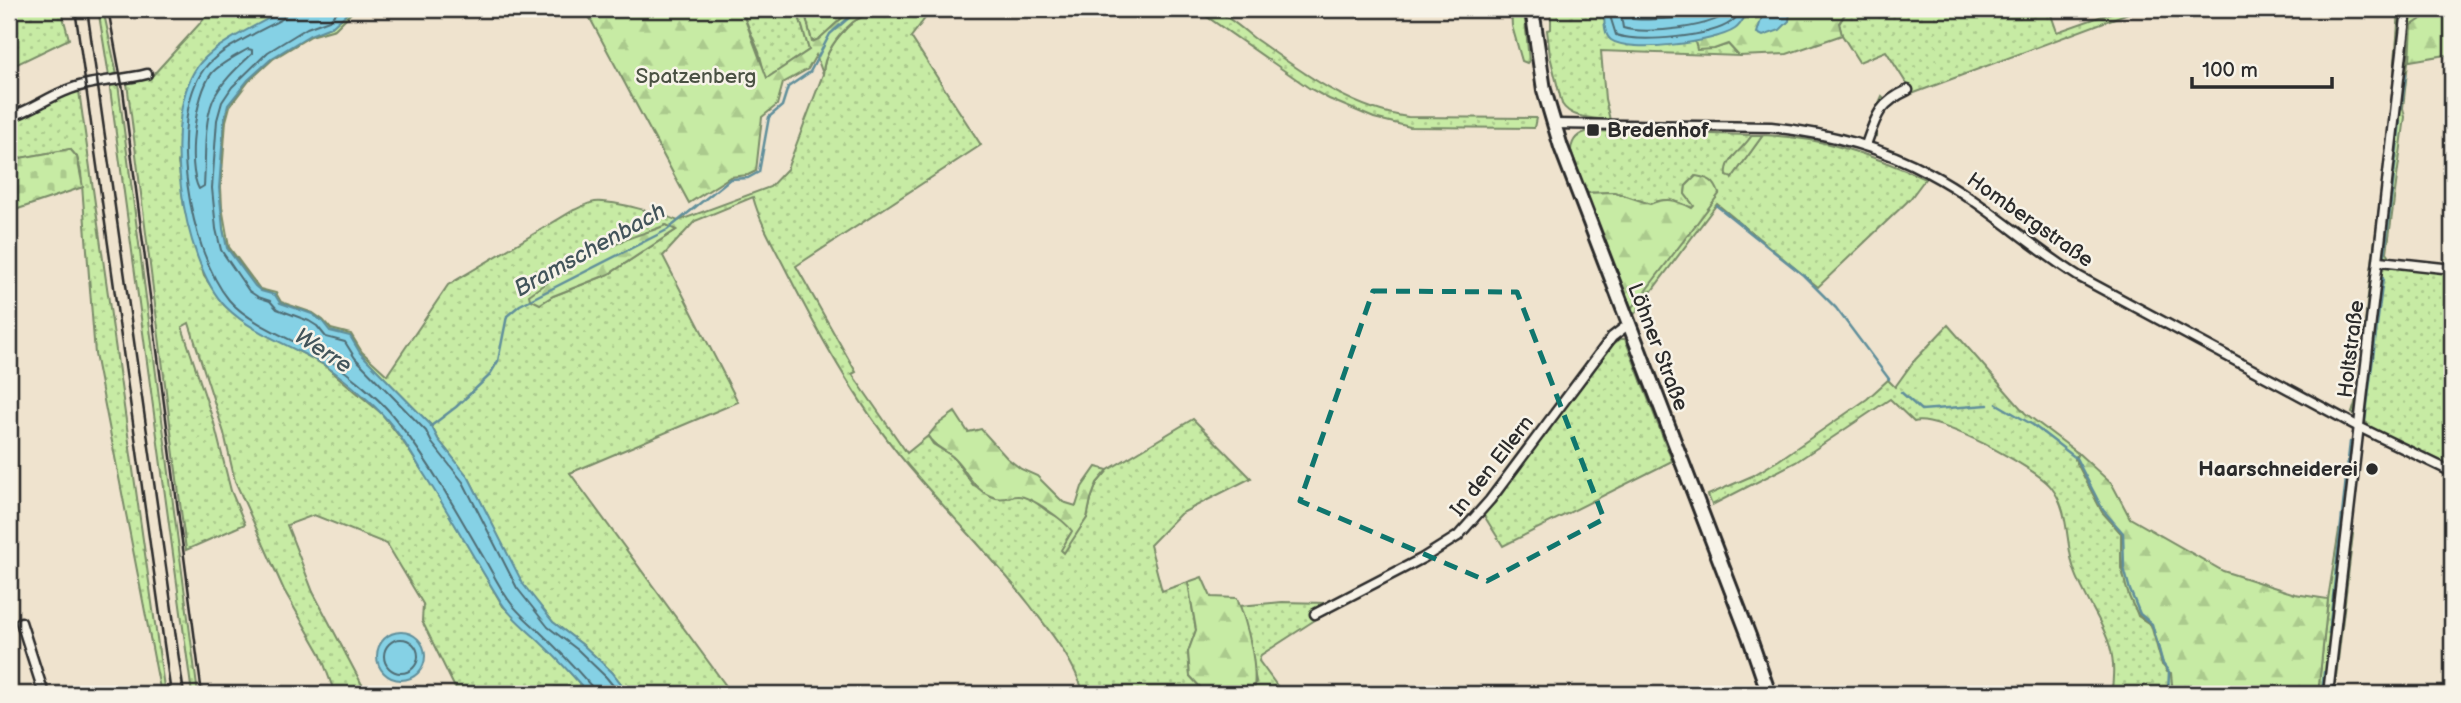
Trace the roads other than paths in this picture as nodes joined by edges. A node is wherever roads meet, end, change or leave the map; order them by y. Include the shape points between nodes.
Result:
1 (1532, 9) edge
2 (2407, 9) edge
3 (147, 74) dead end
4 (1908, 90) dead end
5 (9, 117) edge
6 (1553, 124) junction
7 (1866, 145) junction
8 (2379, 261) junction
9 (2452, 269) edge
10 (1629, 324) junction
11 (2359, 427) junction
12 (2452, 472) edge
13 (1315, 614) dead end
14 (21, 622) dead end
15 (44, 694) edge
16 (1769, 694) edge
17 (2328, 694) edge

1 - 6 main road, Löhner Straße
2 - 8 street, Holtstraße
3 - 5 street via 64,91
4 - 7 street via 1884,105
6 - 7 street, Hombergstraße via 1771,127
6 - 10 main road, Löhner Straße
7 - 11 street, Hombergstraße via 1961,192 2078,276
8 - 9 street
8 - 11 street, Holtstraße
10 - 13 street, In den Ellern via 1612,337 1458,536
10 - 16 main road, Löhner Straße
11 - 12 street, Hombergstraße
11 - 17 street, Holtstraße
14 - 15 street

